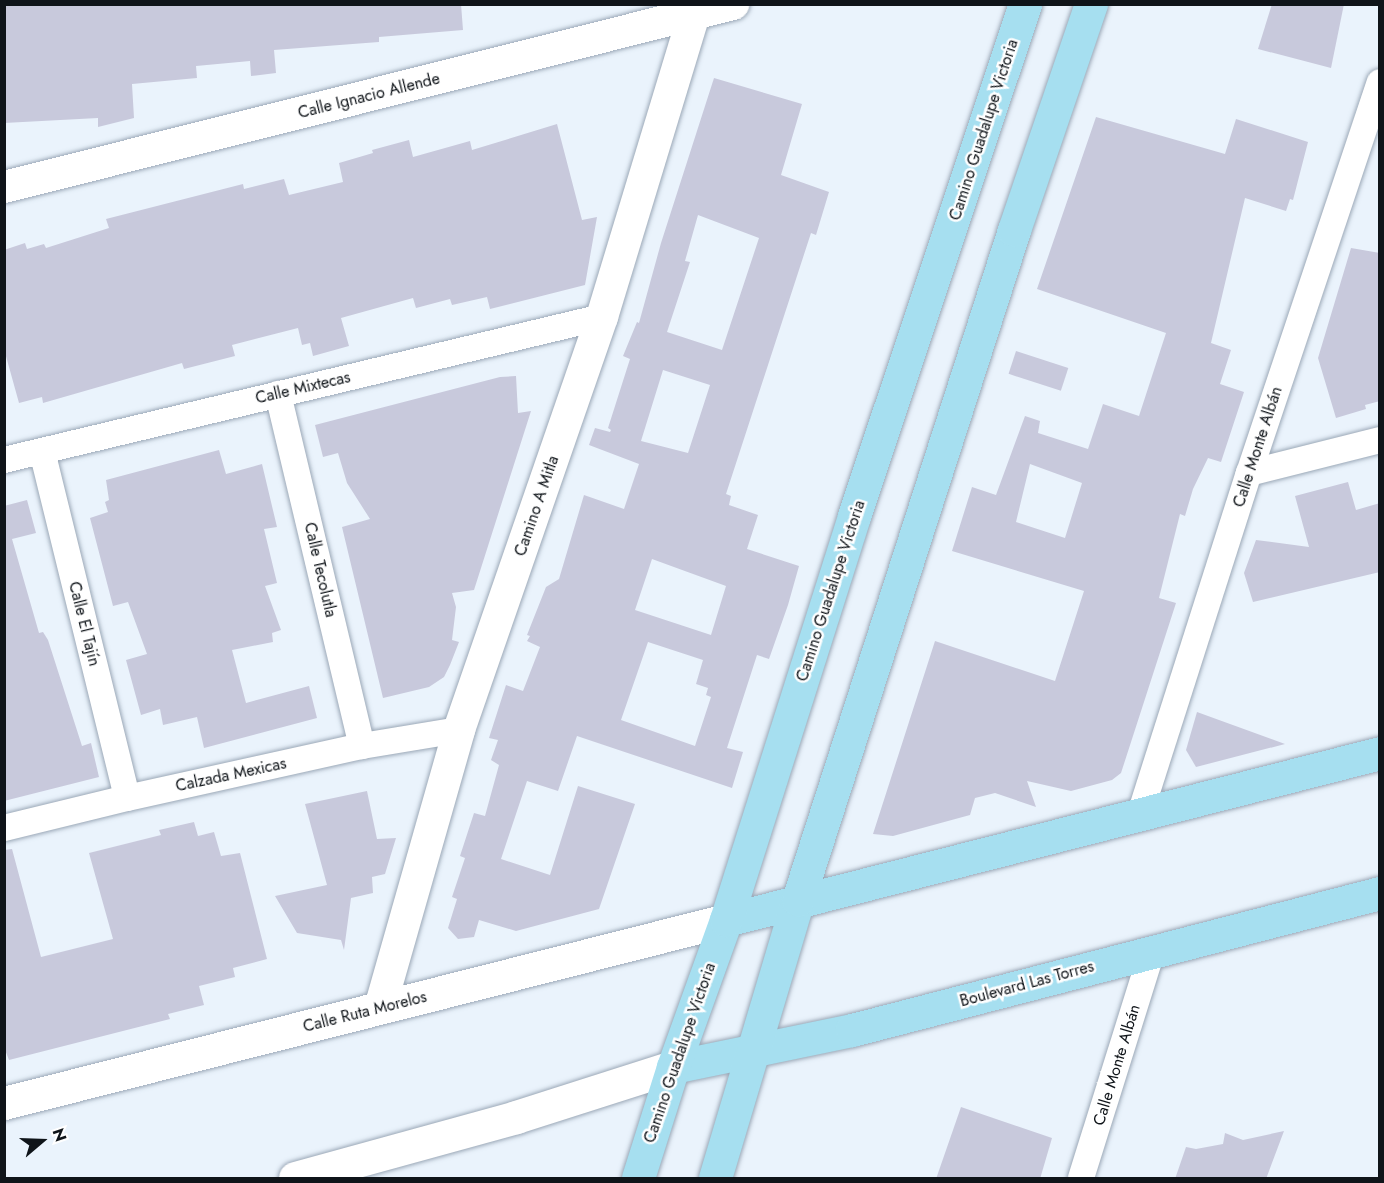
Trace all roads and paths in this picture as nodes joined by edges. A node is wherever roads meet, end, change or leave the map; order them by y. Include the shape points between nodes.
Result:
1 (733, 4) edge
2 (1025, 4) edge
3 (1091, 4) edge
4 (695, 9) edge
5 (1380, 82) edge
6 (1369, 146) edge
7 (4, 187) edge
8 (602, 317) junction
9 (278, 394) junction
10 (1380, 440) edge
11 (42, 451) junction
12 (4, 460) edge
13 (1248, 473) junction
14 (459, 730) junction
15 (362, 746) junction
16 (1380, 753) edge
17 (127, 798) junction
18 (1140, 814) junction
19 (4, 828) edge
20 (1380, 893) edge
21 (798, 900) junction
22 (726, 920) junction
23 (1152, 951) junction
24 (381, 1008) junction
25 (754, 1051) junction
26 (673, 1067) junction
27 (4, 1103) edge
28 (295, 1179) edge
29 (638, 1179) edge
30 (715, 1179) edge
31 (1081, 1179) edge

1 - 4 street, Calle Ignacio Allende
2 - 22 main road, Camino Guadalupe Victoria via 854,516
3 - 21 main road
4 - 7 street, Calle Ignacio Allende
4 - 8 street, Camino A Mitla
5 - 6 street, Calle Monte Albán
6 - 13 street, Calle Monte Albán
8 - 9 street, Calle Mixtecas
8 - 14 street, Camino A Mitla
9 - 11 street, Calle Mixtecas
9 - 15 street, Calle Tecolutla
10 - 13 street
11 - 12 street, Calle Mixtecas
11 - 17 street, Calle El Tajín
13 - 18 street, Calle Monte Albán
14 - 15 street, Calzada Mexicas
14 - 24 street, Camino A Mitla
15 - 17 street, Calzada Mexicas
16 - 18 main road
17 - 19 street, Calzada Mexicas
18 - 21 main road
20 - 23 main road, Boulevard Las Torres
21 - 22 main road
21 - 25 main road
22 - 24 main road, Calle Ruta Morelos
22 - 26 main road, Camino Guadalupe Victoria
23 - 25 main road, Boulevard Las Torres via 852,1030
23 - 31 street, Calle Monte Albán
24 - 27 main road, Calle Ruta Morelos
25 - 26 main road, Boulevard Las Torres
25 - 30 main road
26 - 28 main road via 516,1117
26 - 29 main road, Camino Guadalupe Victoria

